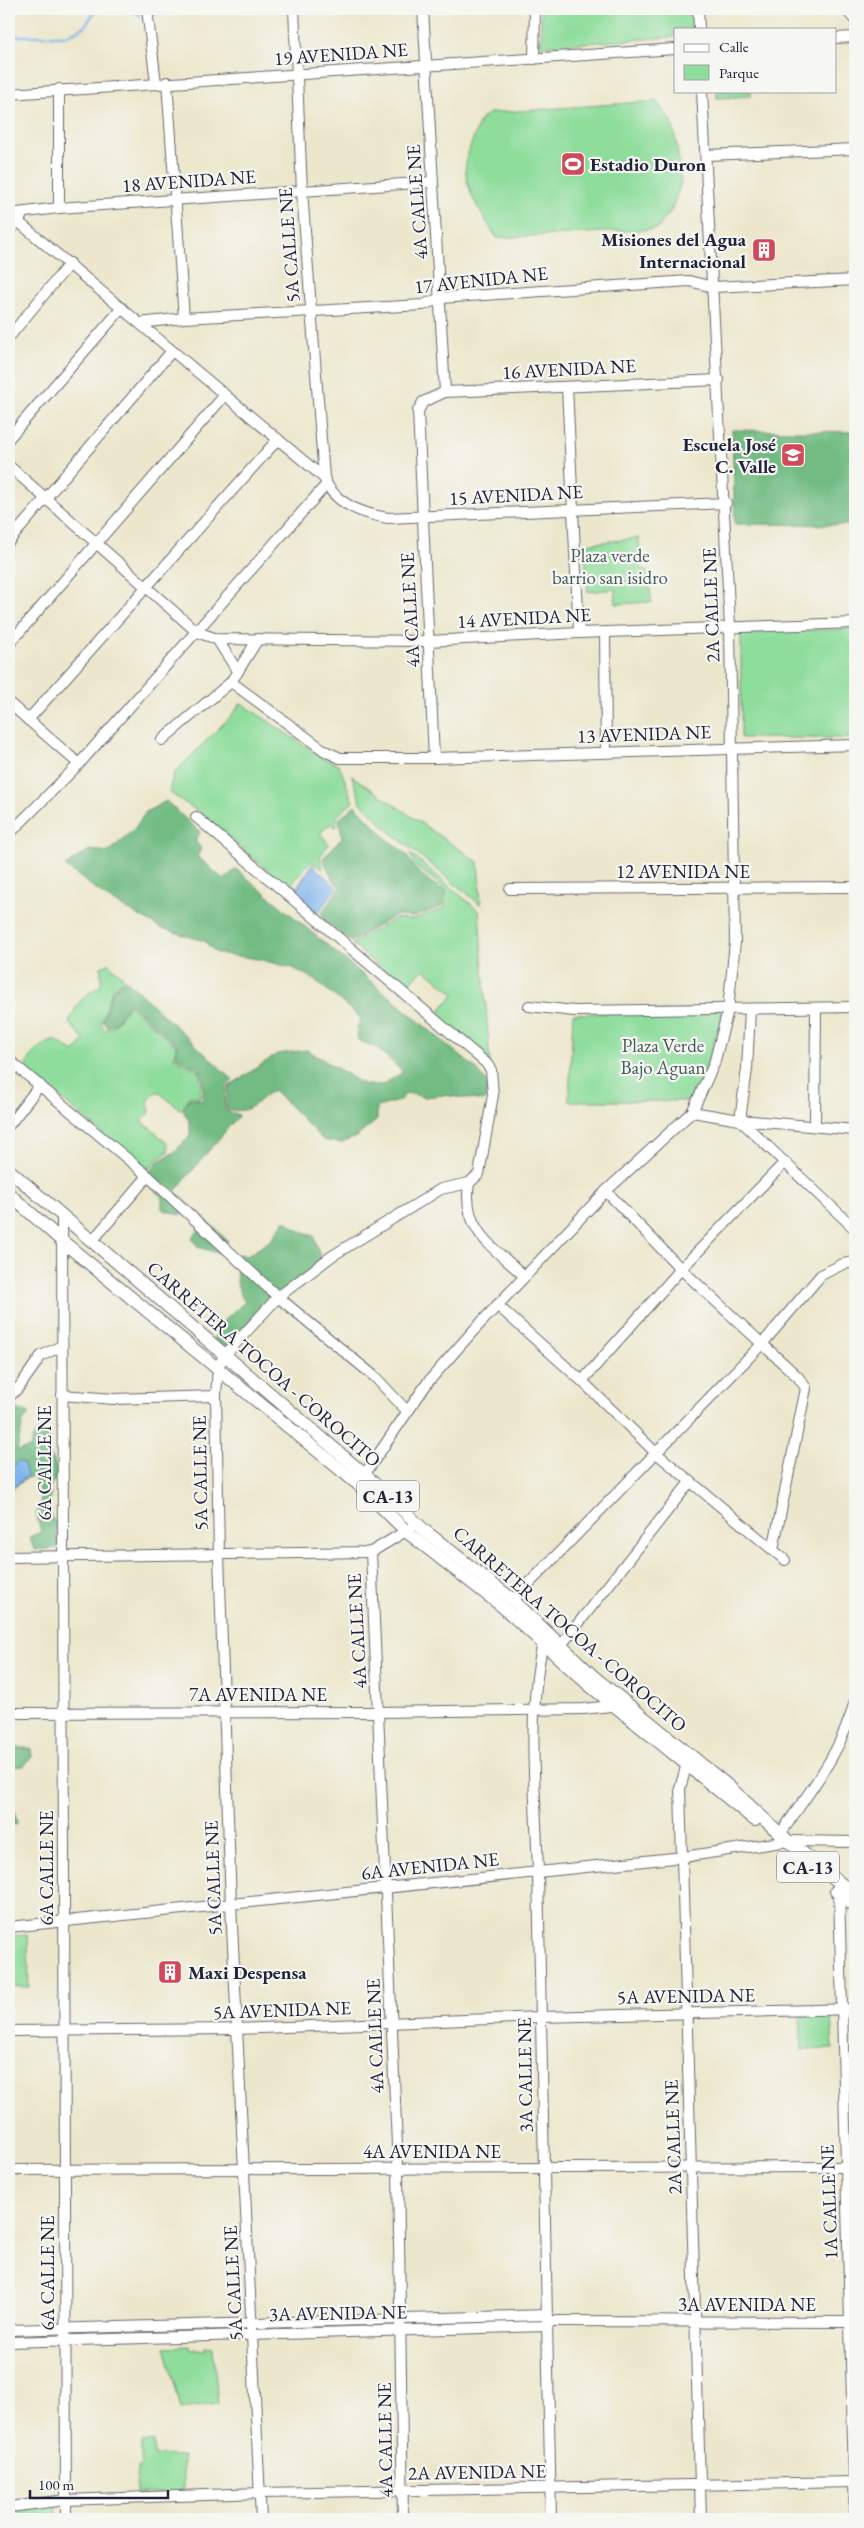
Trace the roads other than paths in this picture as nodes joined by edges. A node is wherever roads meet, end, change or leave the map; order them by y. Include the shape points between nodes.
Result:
1 (147, 9) edge
2 (294, 9) edge
3 (423, 9) edge
4 (535, 9) edge
5 (698, 9) edge
6 (846, 9) edge
7 (855, 20) edge
8 (699, 28) edge
9 (855, 37) edge
10 (836, 38) edge
11 (674, 49) edge
12 (534, 59) junction
13 (426, 66) junction
14 (297, 74) junction
15 (167, 82) junction
16 (156, 83) junction
17 (59, 89) junction
18 (702, 92) edge
19 (9, 94) edge
20 (855, 149) edge
21 (706, 155) junction
22 (432, 182) junction
23 (302, 191) junction
24 (176, 200) junction
25 (59, 208) junction
26 (28, 211) junction
27 (9, 214) edge
28 (17, 221) junction
29 (9, 231) edge
30 (70, 263) junction
31 (855, 280) edge
32 (713, 287) junction
33 (441, 298) junction
34 (122, 308) junction
35 (312, 311) junction
36 (184, 318) junction
37 (140, 324) junction
38 (9, 337) edge
39 (172, 351) junction
40 (719, 380) junction
41 (567, 387) junction
42 (445, 392) junction
43 (225, 395) junction
44 (423, 402) joint
45 (9, 438) edge
46 (278, 439) junction
47 (9, 466) edge
48 (325, 481) junction
49 (46, 498) junction
50 (726, 503) junction
51 (573, 509) junction
52 (424, 517) junction
53 (9, 541) edge
54 (97, 543) junction
55 (147, 588) junction
56 (855, 623) edge
57 (730, 627) junction
58 (196, 632) junction
59 (605, 632) junction
60 (579, 633) junction
61 (258, 639) junction
62 (216, 640) junction
63 (429, 641) junction
64 (9, 644) edge
65 (238, 672) junction
66 (231, 682) junction
67 (9, 703) edge
68 (28, 720) junction
69 (162, 740) dead end
70 (855, 745) edge
71 (732, 748) junction
72 (606, 752) junction
73 (434, 758) junction
74 (79, 764) junction
75 (196, 817) dead end
76 (9, 834) edge
77 (855, 887) edge
78 (734, 888) junction
79 (510, 889) dead end
80 (529, 1006) dead end
81 (855, 1007) edge
82 (816, 1008) junction
83 (728, 1010) junction
84 (750, 1010) junction
85 (9, 1060) edge
86 (40, 1085) junction
87 (692, 1112) junction
88 (740, 1120) junction
89 (9, 1125) edge
90 (815, 1125) junction
91 (855, 1130) edge
92 (785, 1162) junction
93 (9, 1170) edge
94 (148, 1176) junction
95 (469, 1183) junction
96 (606, 1191) junction
97 (9, 1194) edge
98 (62, 1217) junction
99 (855, 1228) edge
100 (93, 1240) junction
101 (62, 1241) junction
102 (855, 1262) edge
103 (682, 1269) junction
104 (523, 1275) junction
105 (278, 1297) junction
106 (497, 1305) junction
107 (762, 1344) junction
108 (61, 1346) junction
109 (221, 1362) junction
110 (582, 1381) junction
111 (62, 1396) junction
112 (216, 1396) junction
113 (9, 1397) edge
114 (407, 1411) junction
115 (655, 1452) junction
116 (361, 1479) junction
117 (690, 1482) junction
118 (417, 1523) junction
119 (407, 1532) junction
120 (773, 1550) junction
121 (371, 1552) junction
122 (218, 1554) junction
123 (9, 1557) edge
124 (62, 1557) junction
125 (785, 1560) dead end
126 (513, 1600) junction
127 (546, 1630) junction
128 (562, 1644) junction
129 (542, 1645) junction
130 (855, 1701) edge
131 (620, 1704) junction
132 (535, 1709) junction
133 (224, 1711) junction
134 (378, 1712) junction
135 (9, 1713) edge
136 (63, 1713) junction
137 (688, 1760) junction
138 (782, 1839) junction
139 (855, 1842) edge
140 (683, 1857) junction
141 (538, 1872) junction
142 (840, 1888) junction
143 (387, 1889) junction
144 (855, 1895) edge
145 (231, 1905) junction
146 (855, 1907) edge
147 (63, 1922) junction
148 (9, 1927) edge
149 (842, 2009) junction
150 (855, 2009) edge
151 (687, 2014) junction
152 (541, 2017) junction
153 (393, 2024) junction
154 (237, 2030) junction
155 (9, 2031) edge
156 (64, 2031) junction
157 (851, 2167) edge
158 (244, 2168) junction
159 (398, 2168) junction
160 (545, 2168) junction
161 (691, 2168) junction
162 (64, 2169) junction
163 (9, 2170) edge
164 (548, 2321) junction
165 (697, 2322) junction
166 (853, 2322) edge
167 (400, 2324) junction
168 (65, 2328) junction
169 (253, 2328) junction
170 (9, 2330) edge
171 (65, 2340) junction
172 (9, 2342) edge
173 (854, 2482) edge
174 (701, 2483) junction
175 (551, 2489) junction
176 (403, 2491) junction
177 (260, 2493) junction
178 (66, 2500) junction
179 (9, 2507) edge
180 (66, 2519) edge
181 (261, 2519) edge
182 (403, 2519) edge
183 (551, 2519) edge
184 (701, 2519) edge
185 (854, 2519) edge

1 - 16 street
2 - 14 street, 5A CALLE NE
3 - 13 street, 4A CALLE NE
4 - 12 street
5 - 8 street
6 - 7 street
9 - 10 street
11 - 12 street, 19 AVENIDA NE
12 - 13 street, 19 AVENIDA NE
13 - 14 street, 19 AVENIDA NE
13 - 22 street, 4A CALLE NE
14 - 15 street, 19 AVENIDA NE
14 - 23 street, 5A CALLE NE
15 - 16 street, 19 AVENIDA NE
15 - 24 street
16 - 17 street, 19 AVENIDA NE
17 - 19 street, 19 AVENIDA NE
17 - 25 street
18 - 21 street, 2A CALLE NE
20 - 21 street
21 - 32 street, 2A CALLE NE
22 - 23 street, 18 AVENIDA NE
22 - 33 street, 4A CALLE NE
23 - 24 street, 18 AVENIDA NE
23 - 35 street, 5A CALLE NE
24 - 25 street, 18 AVENIDA NE
24 - 36 street
25 - 26 street, 18 AVENIDA NE
26 - 27 street, 18 AVENIDA NE
26 - 28 street
27 - 28 street, 15 AVENIDA NE
28 - 29 street
28 - 30 street, 15 AVENIDA NE
30 - 34 street, 15 AVENIDA NE
30 - 38 street
31 - 32 street, 17 AVENIDA NE
32 - 33 street, 17 AVENIDA NE via 689,282
32 - 40 street, 2A CALLE NE
33 - 35 street, 17 AVENIDA NE via 423,305
33 - 42 street, 4A CALLE NE
34 - 37 street, 15 AVENIDA NE
34 - 45 street
35 - 36 street, 17 AVENIDA NE
35 - 48 street, 5A CALLE NE
36 - 37 street, 17 AVENIDA NE
37 - 39 street, 15 AVENIDA NE
39 - 43 street, 15 AVENIDA NE
39 - 49 street
40 - 41 street, 16 AVENIDA NE
40 - 50 street, 2A CALLE NE
41 - 42 street, 16 AVENIDA NE
41 - 51 street
42 - 44 street, 16 AVENIDA NE
43 - 46 street, 15 AVENIDA NE
43 - 54 street
44 - 52 street, 4A CALLE NE via 418,411
46 - 48 street, 15 AVENIDA NE
46 - 55 street
47 - 49 street
48 - 52 street, 15 AVENIDA NE via 349,506 366,514 388,518
48 - 58 street
49 - 53 street
49 - 54 street
50 - 51 street, 15 AVENIDA NE
50 - 57 street, 2A CALLE NE
51 - 52 street, 15 AVENIDA NE
51 - 60 street
52 - 63 street, 4A CALLE NE
54 - 55 street
54 - 64 street
55 - 58 street
55 - 68 street
56 - 57 street, 14 AVENIDA NE
57 - 59 street, 14 AVENIDA NE
57 - 71 street, 2A CALLE NE
58 - 62 street, 14 AVENIDA NE
58 - 74 street
59 - 60 street, 14 AVENIDA NE
59 - 72 street
60 - 63 street, 14 AVENIDA NE
61 - 62 street, 14 AVENIDA NE
61 - 63 street, 14 AVENIDA NE
61 - 65 street
62 - 65 street
63 - 73 street, 4A CALLE NE
65 - 66 street
66 - 69 street
66 - 73 street, 13 AVENIDA NE via 340,758
67 - 68 street
68 - 74 street
70 - 71 street, 13 AVENIDA NE
71 - 72 street, 13 AVENIDA NE
71 - 78 street, 2A CALLE NE
72 - 73 street, 13 AVENIDA NE
74 - 76 street
75 - 95 street via 486,1062 493,1083 492,1105 478,1174
77 - 78 street, 12 AVENIDA NE
78 - 79 street, 12 AVENIDA NE
78 - 83 street, 2A CALLE NE via 735,942
80 - 83 street via 574,1011
81 - 82 street
82 - 84 street
82 - 90 street
83 - 84 street
83 - 87 street, 2A CALLE NE via 714,1064
84 - 88 street
85 - 86 street
86 - 89 street
86 - 94 street
87 - 88 street
87 - 96 street
88 - 90 street
88 - 92 street
90 - 91 street
92 - 99 street
92 - 103 street
93 - 98 main road, CARRETERA TOCOA - COROCITO / CA-13
94 - 100 street
94 - 105 street
95 - 104 street via 468,1213 478,1234
95 - 105 street via 440,1189 355,1240
96 - 103 street
96 - 104 street
97 - 101 main road, CARRETERA TOCOA - COROCITO / CA-13
98 - 100 main road, CARRETERA TOCOA - COROCITO / CA-13
98 - 101 street, 6A CALLE NE
100 - 109 main road, CARRETERA TOCOA - COROCITO / CA-13
101 - 108 street, 6A CALLE NE
101 - 109 main road, CARRETERA TOCOA - COROCITO / CA-13
102 - 107 street via 832,1268 821,1275
103 - 107 street
103 - 110 street
104 - 106 street
105 - 109 street
105 - 114 street via 375,1377
106 - 110 street
106 - 114 street via 452,1353
107 - 115 street
107 - 120 street via 806,1388
108 - 111 street, 6A CALLE NE
108 - 113 street via 41,1356
109 - 112 street, 5A CALLE NE
109 - 116 main road, CARRETERA TOCOA - COROCITO / CA-13
110 - 115 street
111 - 112 street via 114,1399
111 - 124 street, 6A CALLE NE
112 - 122 street, 5A CALLE NE
114 - 116 street
115 - 117 street
115 - 126 street
116 - 118 main road, CARRETERA TOCOA - COROCITO / CA-13
116 - 119 main road, CARRETERA TOCOA - COROCITO / CA-13
117 - 120 street
117 - 128 street
118 - 119 street
118 - 126 main road, CARRETERA TOCOA - COROCITO / CA-13
119 - 121 street
119 - 129 main road, CARRETERA TOCOA - COROCITO / CA-13 via 503,1607
120 - 125 street
121 - 122 street
121 - 134 street, 4A CALLE NE
122 - 124 street
122 - 133 street, 5A CALLE NE
123 - 124 street
124 - 136 street, 6A CALLE NE
126 - 127 main road, CARRETERA TOCOA - COROCITO / CA-13
127 - 128 main road, CARRETERA TOCOA - COROCITO / CA-13
127 - 129 street, 3A CALLE NE
128 - 131 main road, CARRETERA TOCOA - COROCITO / CA-13
129 - 131 main road, CARRETERA TOCOA - COROCITO / CA-13
129 - 132 street, 3A CALLE NE
130 - 138 street via 838,1750
131 - 132 street, 7A AVENIDA NE
131 - 137 main road, CARRETERA TOCOA - COROCITO / CA-13
132 - 134 street, 7A AVENIDA NE
132 - 141 street, 3A CALLE NE
133 - 134 street, 7A AVENIDA NE
133 - 136 street, 7A AVENIDA NE
133 - 145 street, 5A CALLE NE
134 - 143 street, 4A CALLE NE
135 - 136 street, 7A AVENIDA NE
136 - 147 street, 6A CALLE NE
137 - 138 main road, CARRETERA TOCOA - COROCITO / CA-13 via 728,1786
137 - 140 street, 2A CALLE NE via 680,1788
138 - 139 street, 6A AVENIDA NE
138 - 140 street, 6A AVENIDA NE
138 - 142 main road, CA-13
140 - 141 street, 6A AVENIDA NE
140 - 151 street, 2A CALLE NE
141 - 143 street, 6A AVENIDA NE
141 - 152 street, 3A CALLE NE
142 - 144 main road, CA-13
142 - 146 main road, CA-13
142 - 149 street, 1A CALLE NE
143 - 145 street, 6A AVENIDA NE
143 - 153 street, 4A CALLE NE
145 - 147 street, 6A AVENIDA NE
145 - 154 street, 5A CALLE NE
147 - 148 street, 6A AVENIDA NE
147 - 156 street, 6A CALLE NE
149 - 150 street, 5A AVENIDA NE
149 - 151 street, 5A AVENIDA NE
149 - 157 street, 1A CALLE NE
151 - 152 street, 5A AVENIDA NE
151 - 161 street, 2A CALLE NE
152 - 153 street, 5A AVENIDA NE
152 - 160 street, 3A CALLE NE
153 - 154 street, 5A AVENIDA NE
153 - 159 street, 4A CALLE NE
154 - 156 street, 5A AVENIDA NE
154 - 158 street, 5A CALLE NE
155 - 156 street, 5A AVENIDA NE
156 - 162 street, 6A CALLE NE
157 - 161 street, 4A AVENIDA NE
157 - 166 street, 1A CALLE NE
158 - 159 street, 4A AVENIDA NE
158 - 162 street, 4A AVENIDA NE
158 - 169 street, 5A CALLE NE
159 - 160 street, 4A AVENIDA NE
159 - 167 street, 4A CALLE NE
160 - 161 street, 4A AVENIDA NE
160 - 164 street, 3A CALLE NE
161 - 165 street, 2A CALLE NE
162 - 163 street, 4A AVENIDA NE
162 - 168 street, 6A CALLE NE
164 - 165 street, 3A AVENIDA NE
164 - 167 street, 3A AVENIDA NE
164 - 175 street, 3A CALLE NE
165 - 166 street, 3A AVENIDA NE
165 - 174 street, 2A CALLE NE
166 - 173 street, 1A CALLE NE
167 - 169 street, 3A AVENIDA NE
167 - 176 street, 4A CALLE NE
168 - 169 street
168 - 170 street
168 - 171 street, 6A CALLE NE
169 - 171 street, 3A AVENIDA NE
169 - 177 street, 5A CALLE NE
171 - 172 street, 3A AVENIDA NE
171 - 178 street, 6A CALLE NE
173 - 174 street, 2A AVENIDA NE
173 - 185 street, 1A CALLE NE
174 - 175 street, 2A AVENIDA NE
174 - 184 street, 2A CALLE NE
175 - 176 street, 2A AVENIDA NE
175 - 183 street, 3A CALLE NE
176 - 177 street, 2A AVENIDA NE
176 - 182 street, 4A CALLE NE
177 - 178 street, 2A AVENIDA NE
177 - 181 street, 5A CALLE NE
178 - 179 street, 2A AVENIDA NE
178 - 180 street, 6A CALLE NE

